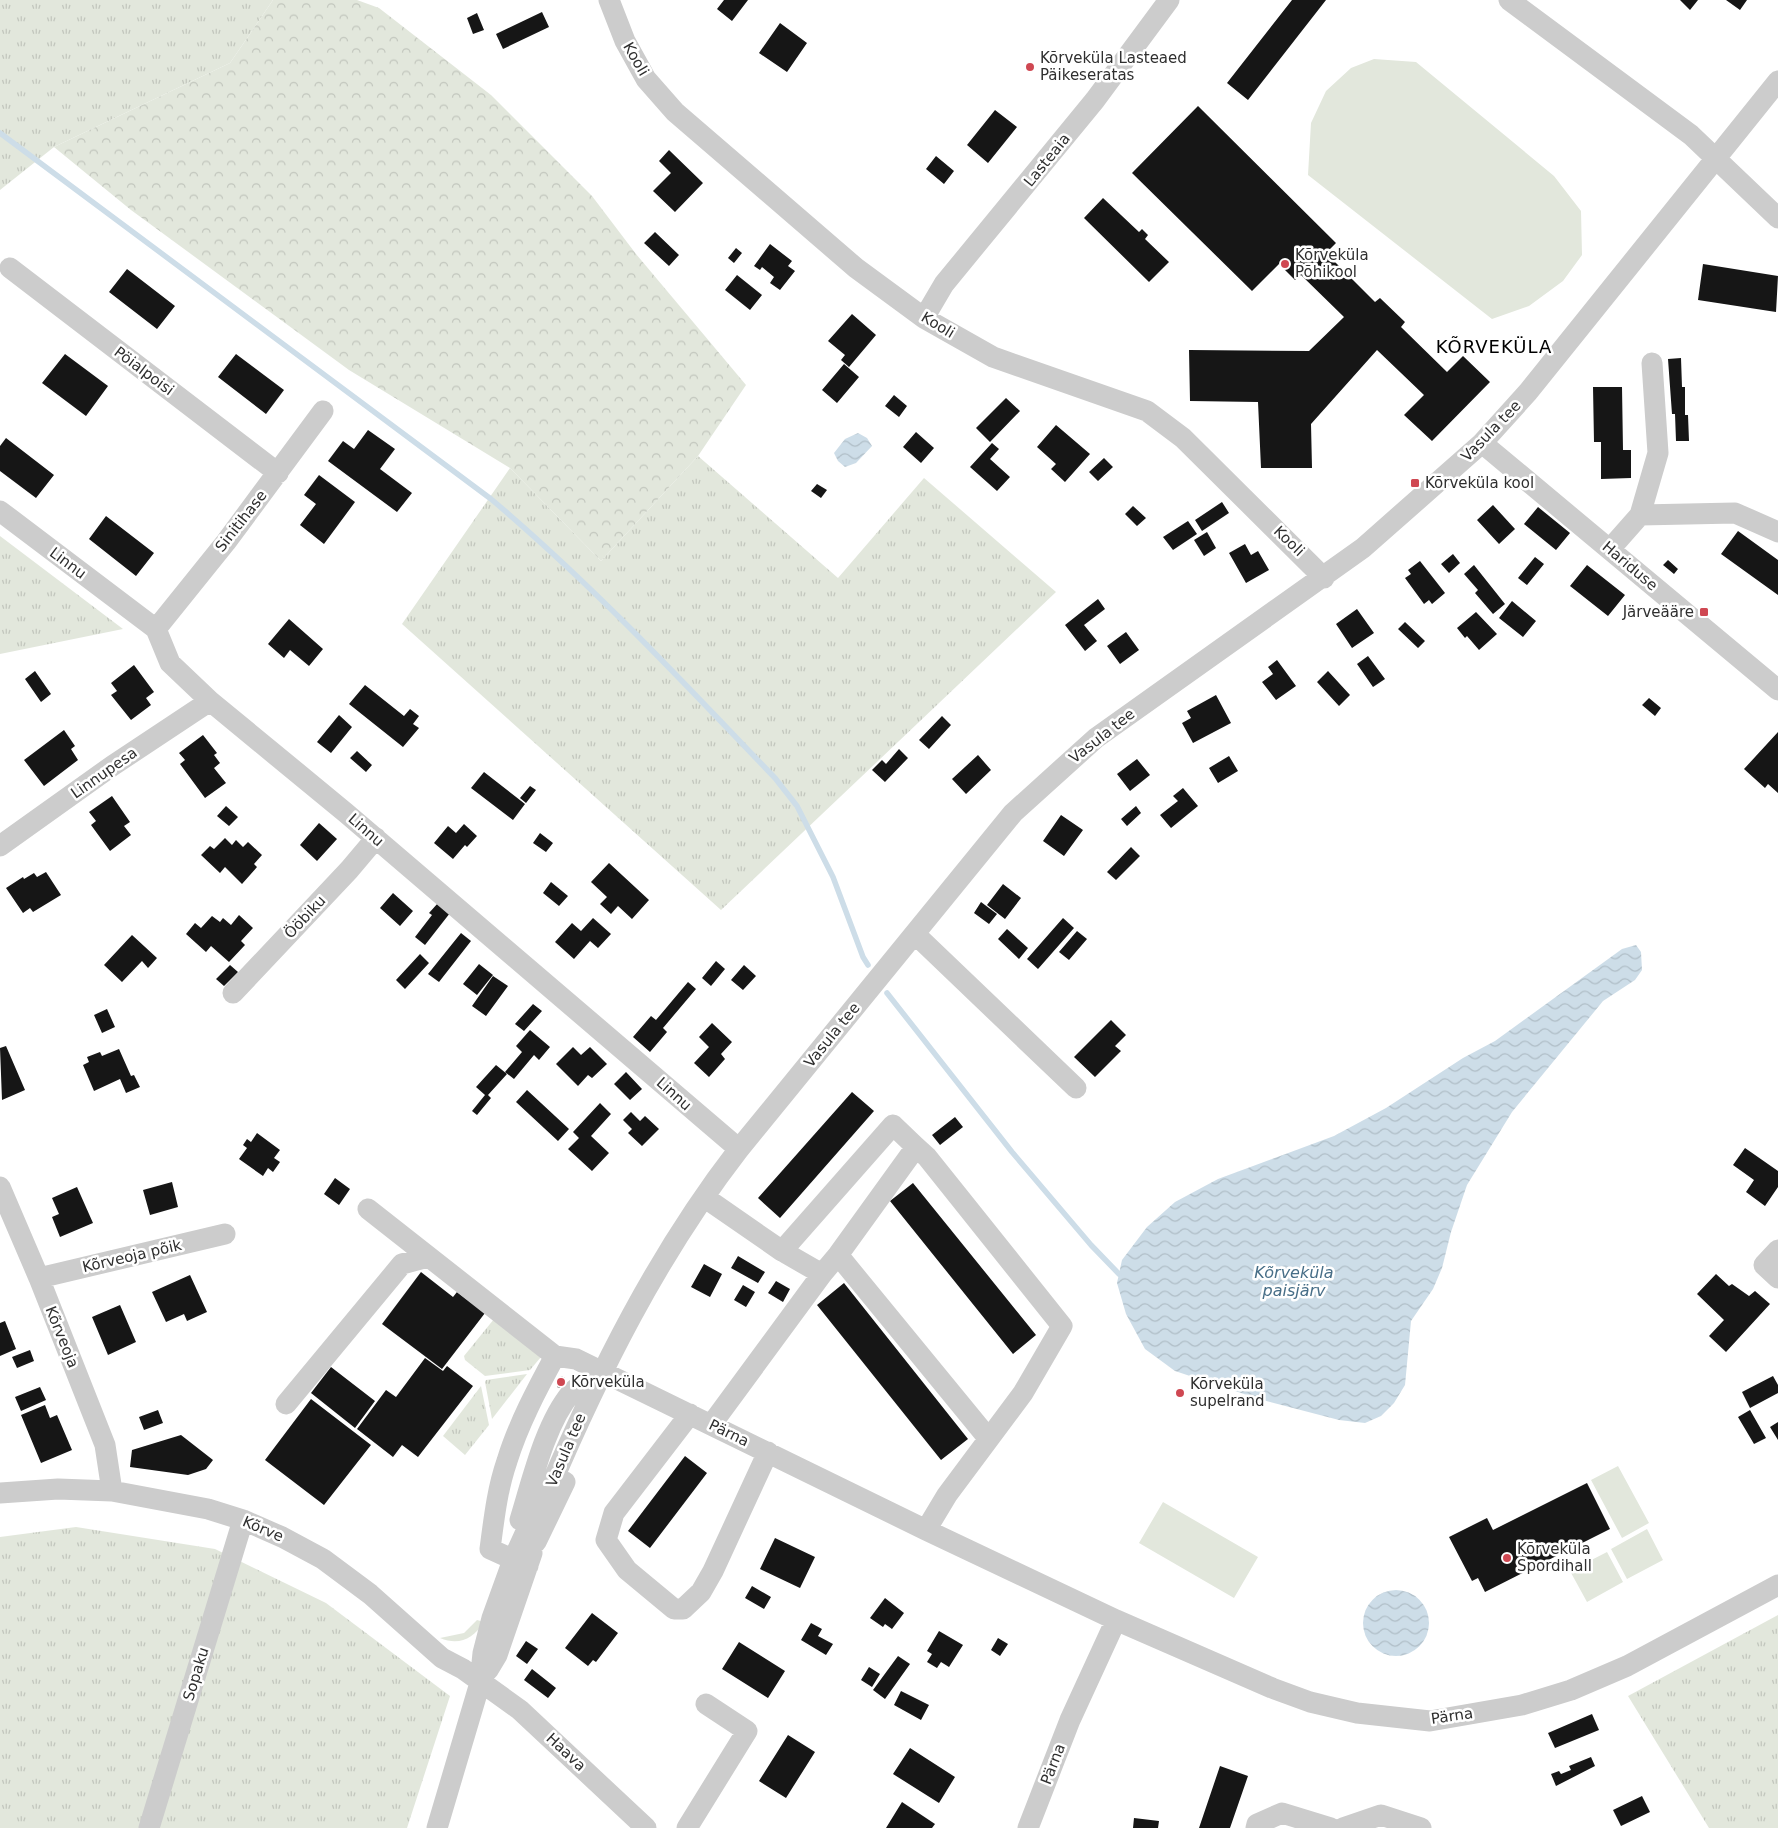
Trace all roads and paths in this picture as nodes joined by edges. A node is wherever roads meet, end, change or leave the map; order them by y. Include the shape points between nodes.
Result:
1 (1170, 0) edge
2 (1509, 0) edge
3 (616, 5) edge
4 (1778, 81) edge
5 (1716, 159) junction
6 (1778, 218) edge
7 (10, 268) dead end
8 (924, 318) junction
9 (1652, 363) dead end
10 (323, 411) dead end
11 (1482, 443) junction
12 (278, 473) junction
13 (0, 511) edge
14 (1640, 515) junction
15 (1778, 532) edge
16 (1610, 549) junction
17 (1324, 578) junction
18 (156, 628) junction
19 (1778, 690) edge
20 (210, 701) junction
21 (376, 838) junction
22 (0, 846) edge
23 (915, 934) junction
24 (233, 993) dead end
25 (1076, 1088) dead end
26 (916, 1146) junction
27 (739, 1149) junction
28 (0, 1187) edge
29 (704, 1197) junction
30 (368, 1209) dead end
31 (225, 1234) dead end
32 (1778, 1250) edge
33 (782, 1251) junction
34 (838, 1255) junction
35 (428, 1257) junction
36 (822, 1274) junction
37 (39, 1278) junction
38 (1778, 1278) edge
39 (555, 1356) junction
40 (601, 1370) junction
41 (286, 1404) dead end
42 (690, 1414) junction
43 (711, 1424) junction
44 (988, 1438) junction
45 (570, 1439) junction
46 (768, 1452) junction
47 (112, 1492) junction
48 (0, 1493) edge
49 (547, 1494) junction
50 (243, 1520) junction
51 (926, 1530) junction
52 (536, 1542) junction
53 (520, 1563) junction
54 (1778, 1585) edge
55 (1116, 1620) junction
56 (480, 1683) junction
57 (706, 1704) dead end
58 (149, 1828) edge
59 (437, 1828) edge
60 (646, 1828) edge
61 (687, 1828) edge
62 (1028, 1828) edge
63 (1256, 1828) edge
64 (1331, 1828) edge
65 (1344, 1828) edge
66 (1422, 1828) edge

1 - 8 street, Lasteaia via 1095,100 944,284
2 - 5 street via 1684,130
3 - 8 street, Kooli via 646,79 675,112 856,268
4 - 5 street, Vasula tee
5 - 6 street
5 - 11 street, Vasula tee
7 - 12 street, Pöialpoisi
8 - 17 street, Kooli via 993,357 1147,411 1183,438
9 - 14 street via 1658,453
10 - 12 street, Sinitihase
11 - 16 street, Hariduse
11 - 17 street, Vasula tee
12 - 18 street, Sinitihase
13 - 18 street, Linnu
14 - 15 street via 1736,513
14 - 16 street
16 - 19 street, Hariduse
17 - 23 street, Vasula tee via 1089,744 1013,814
18 - 20 street, Linnu via 170,664
20 - 21 street, Linnu
20 - 22 street, Linnupesa
21 - 24 street, Ööbiku
21 - 27 street, Linnu
23 - 25 street
23 - 27 street, Vasula tee
26 - 33 street via 893,1125
26 - 34 street
26 - 44 street via 1062,1326 1023,1394
27 - 29 street, Vasula tee
28 - 37 street, Kõrveoja
29 - 33 street
29 - 40 street, Vasula tee via 633,1311
30 - 35 street, Pärna
31 - 37 street, Kõrveoja põik
32 - 38 street via 1764,1265
33 - 36 street
34 - 36 street
34 - 44 street
35 - 39 street, Pärna
35 - 41 street via 402,1264
36 - 43 street
37 - 47 street, Kõrveoja via 105,1445
39 - 40 street, Pärna via 576,1359
39 - 53 street via 507,1460 496,1504 490,1549
40 - 42 street, Pärna
40 - 45 street, Vasula tee
40 - 53 street via 573,1392 557,1416 514,1540
42 - 43 street, Pärna
42 - 46 street via 614,1513 606,1540 627,1570 674,1609 683,1609 705,1585
43 - 46 street, Pärna
44 - 51 street
45 - 49 street, Vasula tee
45 - 52 street via 574,1464
46 - 51 street, Pärna
47 - 48 street, Kõrve via 58,1489
47 - 50 street, Kõrve via 208,1509
49 - 52 street, Vasula tee via 548,1508
49 - 53 street, Vasula tee via 539,1503
50 - 56 street, Kõrve via 323,1559 370,1594 442,1658
50 - 58 street, Sopaku
51 - 55 street, Pärna
52 - 53 street, Vasula tee
53 - 56 street, Vasula tee via 483,1654
54 - 55 street, Pärna via 1627,1666 1571,1690 1522,1705 1430,1721 1357,1713 1310,1702
55 - 62 street, Pärna via 1070,1720
56 - 59 street, Vasula tee
56 - 60 street, Haava via 520,1710
57 - 61 street via 747,1730
63 - 64 street via 1282,1813
65 - 66 street via 1381,1814

